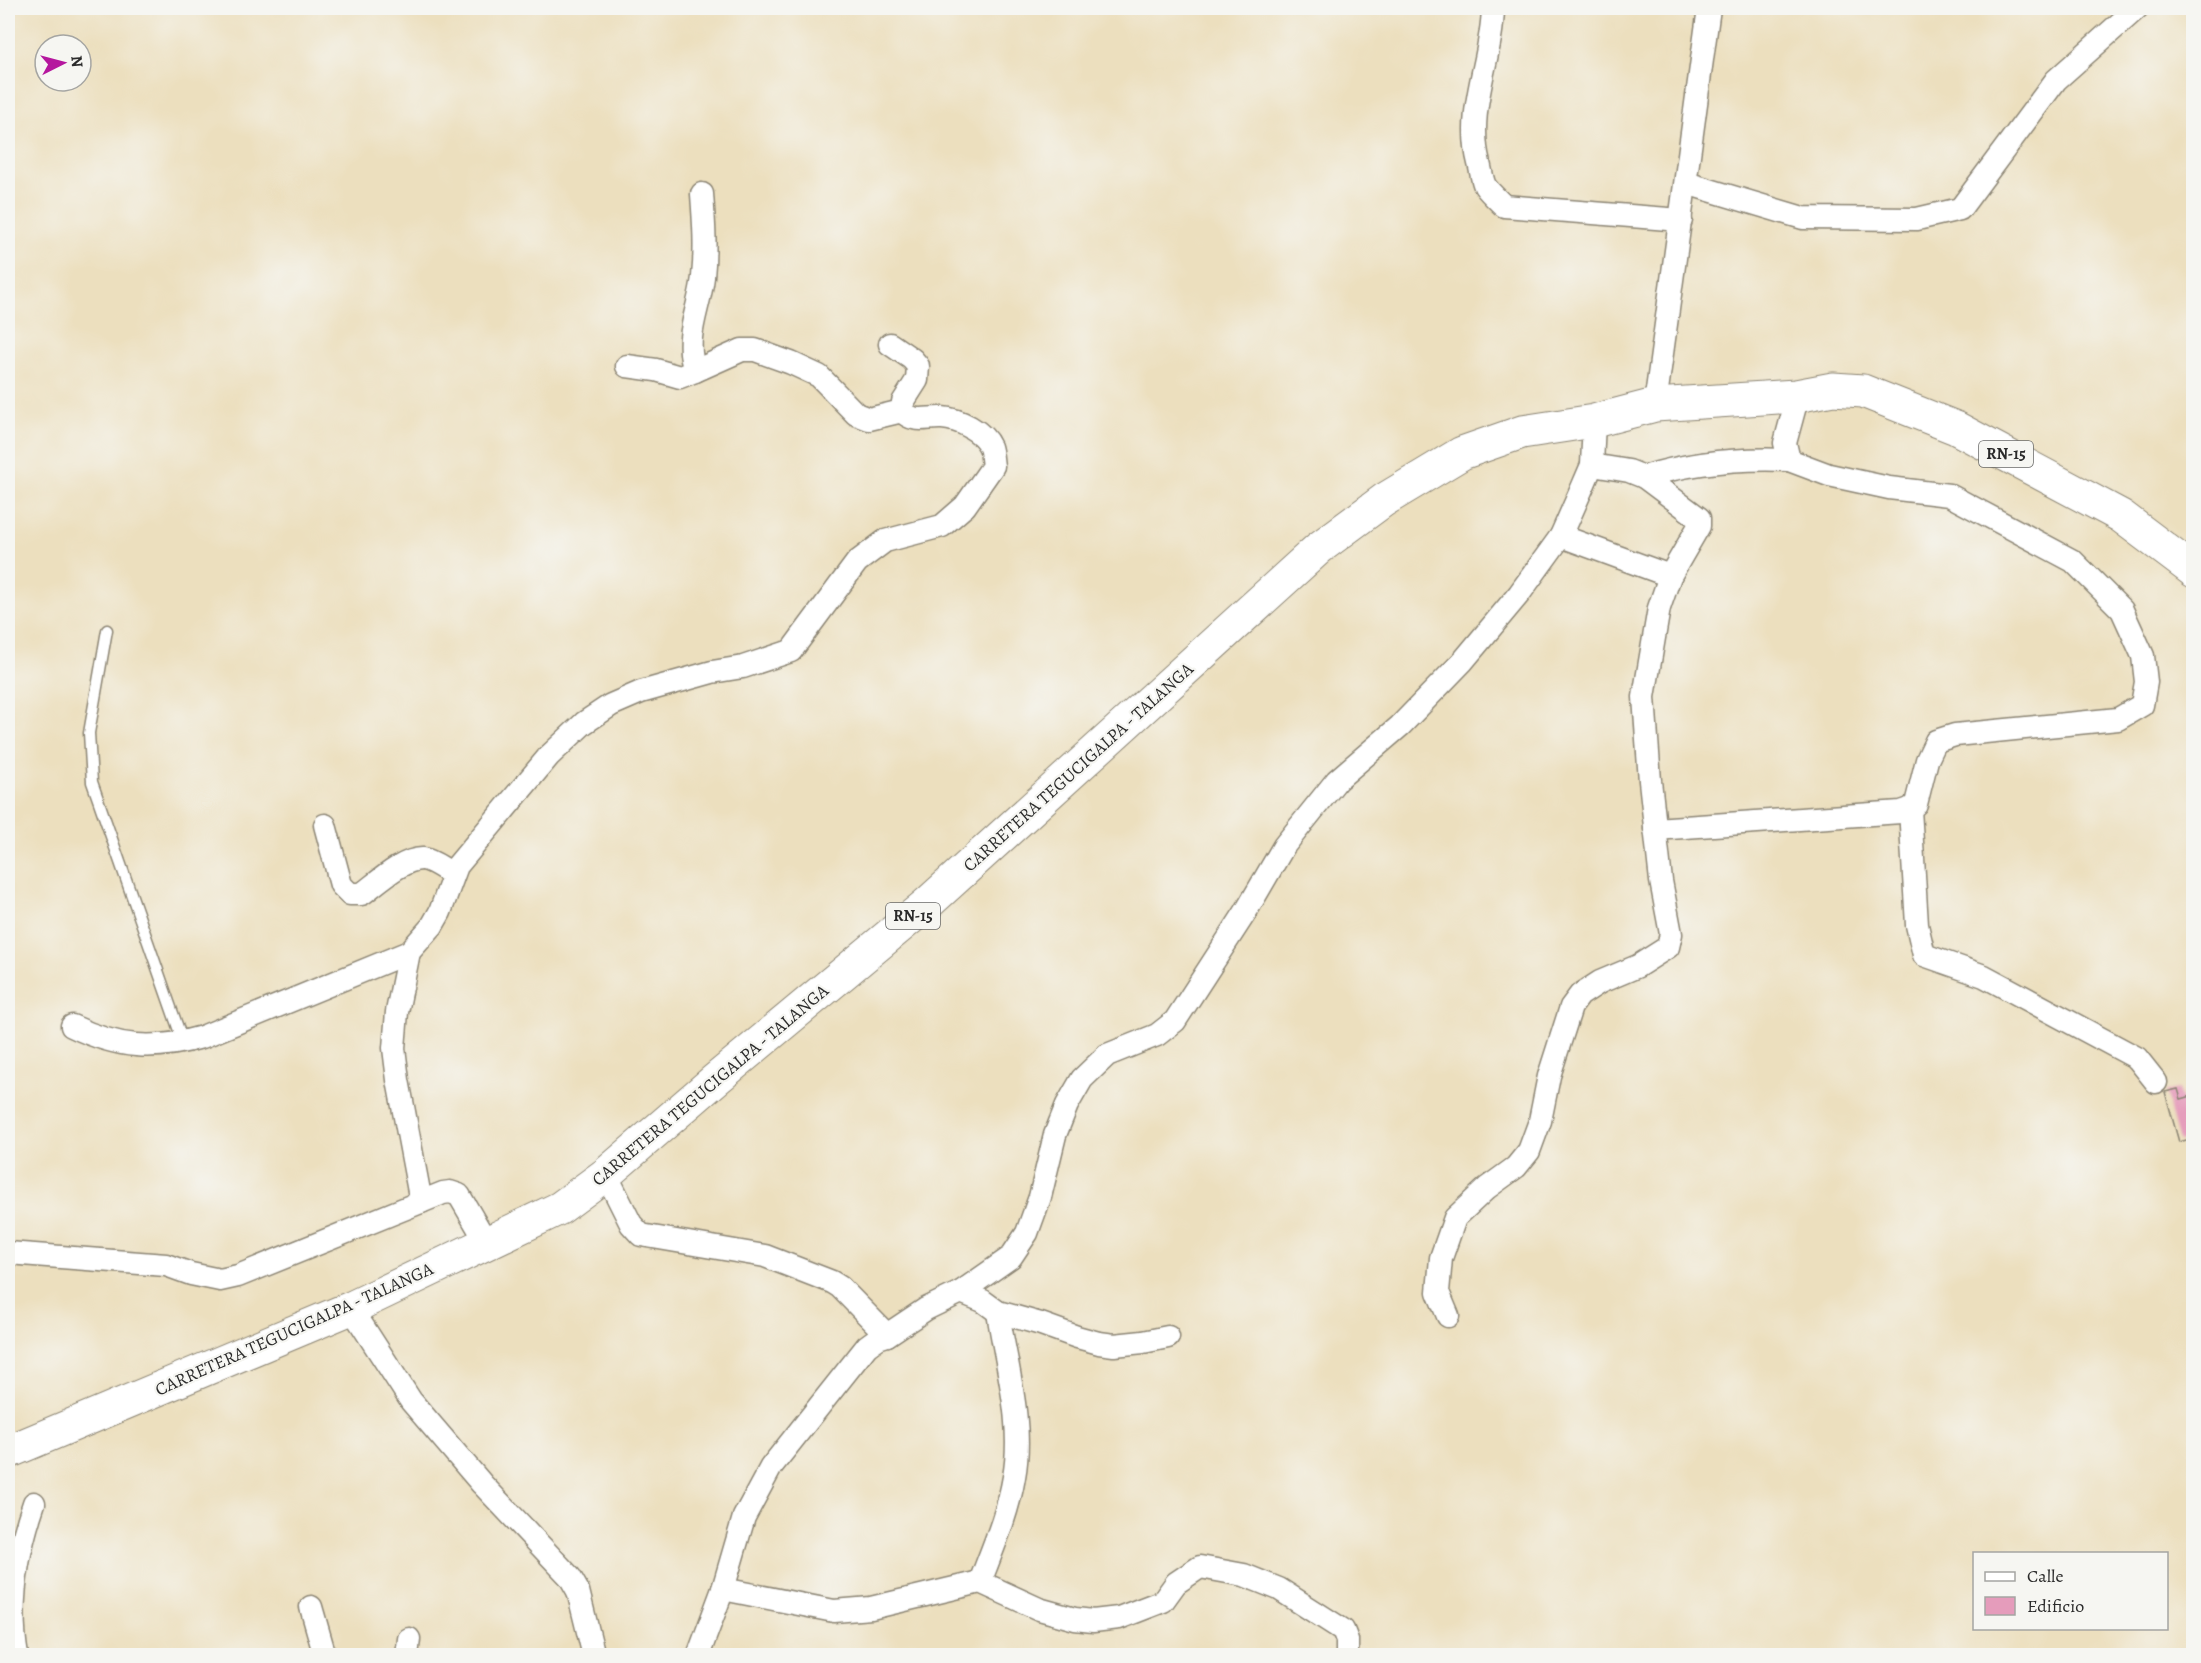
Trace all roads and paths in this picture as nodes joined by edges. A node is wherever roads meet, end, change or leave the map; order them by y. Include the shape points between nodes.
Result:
1 (1493, 8) edge
2 (1709, 8) edge
3 (2137, 8) edge
4 (1686, 183) junction
5 (702, 194) dead end
6 (1681, 220) junction
7 (890, 344) dead end
8 (627, 366) dead end
9 (695, 371) junction
10 (1798, 395) junction
11 (1655, 405) junction
12 (902, 411) junction
13 (1594, 421) junction
14 (1789, 460) junction
15 (1592, 465) junction
16 (1644, 477) junction
17 (1561, 536) junction
18 (2193, 571) edge
19 (1670, 576) junction
20 (107, 630) dead end
21 (1910, 809) junction
22 (326, 825) dead end
23 (1655, 829) junction
24 (453, 874) junction
25 (409, 952) junction
26 (72, 1026) dead end
27 (183, 1042) junction
28 (2156, 1082) dead end
29 (606, 1174) junction
30 (421, 1202) junction
31 (487, 1243) junction
32 (8, 1253) edge
33 (961, 1292) junction
34 (351, 1308) junction
35 (998, 1312) junction
36 (1448, 1316) dead end
37 (887, 1335) junction
38 (1168, 1337) dead end
39 (8, 1452) edge
40 (34, 1503) dead end
41 (980, 1582) junction
42 (723, 1589) junction
43 (311, 1607) dead end
44 (17, 1656) edge
45 (325, 1656) edge
46 (594, 1656) edge
47 (698, 1656) edge
48 (1347, 1656) edge

1 - 6 street via 1492,34 1474,124 1485,185 1504,206
2 - 4 street
3 - 4 street via 2056,80 1960,209 1917,219 1803,218
4 - 6 street
5 - 9 street via 703,278 693,318 690,355
6 - 11 street
7 - 12 street via 918,366 917,380 903,402
8 - 9 street via 680,377
9 - 12 street via 742,350 755,350 819,376 856,414 869,419
10 - 11 main road, CARRETERA TEGUCIGALPA - TALANGA / RN-15
10 - 14 street via 1785,443
10 - 18 main road, CARRETERA TEGUCIGALPA - TALANGA / RN-15 via 1833,389 1863,391 1956,428 2121,516
11 - 13 main road, CARRETERA TEGUCIGALPA - TALANGA / RN-15
12 - 24 street via 916,420 944,418 964,424 983,436 991,448 993,466 965,506 942,526 885,541 857,562 791,651 743,668 712,672 641,692 584,723 549,756
13 - 15 street
13 - 29 main road, CARRETERA TEGUCIGALPA - TALANGA / RN-15 via 1522,432 1462,453 1384,500 1319,548 927,904
14 - 16 street via 1718,462 1668,469
14 - 21 street via 1839,477 1948,495 2073,561 2122,610 2143,656 2146,682 2142,705 2118,719 1955,735 1936,741 1916,804
15 - 16 street
15 - 17 street
16 - 19 street via 1699,518 1699,526
17 - 19 street
17 - 33 street via 1519,594 1462,661 1400,726 1337,780 1284,846 1175,1021 1157,1035 1107,1055 1082,1079 1055,1135 1027,1233 1011,1257
19 - 23 street via 1659,608 1644,697
20 - 27 lane via 89,733 92,782
21 - 23 street
21 - 28 street via 1917,925 1924,955 1984,976 2137,1058
22 - 24 street via 341,885 350,894 362,894 410,861 425,859
23 - 36 street via 1671,934 1668,947 1638,966 1600,982 1580,995 1571,1008 1529,1151 1516,1167 1455,1218 1441,1258 1438,1292
24 - 25 street via 440,912
25 - 27 street
25 - 30 street via 394,1048
26 - 27 street via 114,1043 136,1046
29 - 31 main road, CARRETERA TEGUCIGALPA - TALANGA / RN-15 via 560,1208
29 - 37 street via 631,1224 641,1235 765,1256 832,1282
30 - 31 street via 443,1193 459,1195
30 - 32 street via 220,1280 166,1265
31 - 34 main road, CARRETERA TEGUCIGALPA - TALANGA / RN-15
33 - 35 street
33 - 37 street via 926,1308
34 - 39 main road, CARRETERA TEGUCIGALPA - TALANGA / RN-15
34 - 46 street via 411,1401 570,1577 578,1591
35 - 38 street via 1114,1345
35 - 41 street via 1013,1394 1017,1433 1015,1475
37 - 42 street via 867,1346 771,1467 744,1517
40 - 44 street via 18,1558 13,1631
41 - 42 street via 871,1608 834,1611
41 - 48 street via 1039,1609 1093,1621 1119,1618 1163,1601 1176,1583 1200,1567 1244,1575 1279,1589 1343,1630
42 - 47 street
43 - 45 street

